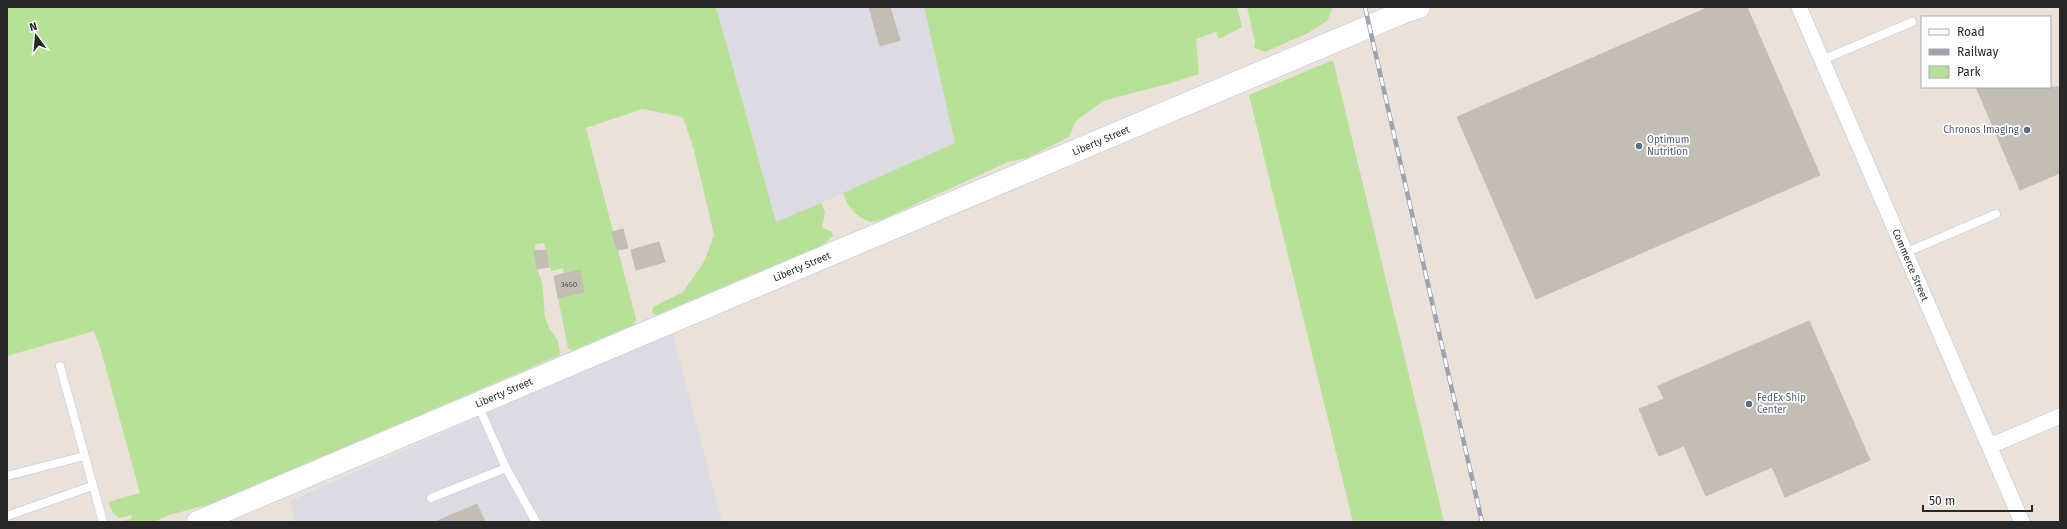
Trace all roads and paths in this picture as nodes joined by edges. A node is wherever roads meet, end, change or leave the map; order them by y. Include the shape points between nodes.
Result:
1 (1798, 7) edge
2 (1412, 8) edge
3 (1912, 22) dead end
4 (1822, 60) junction
5 (1996, 214) dead end
6 (1905, 253) junction
7 (60, 366) dead end
8 (478, 404) junction
9 (2060, 416) edge
10 (1990, 446) junction
11 (84, 456) junction
12 (506, 468) junction
13 (7, 476) edge
14 (92, 486) junction
15 (431, 498) dead end
16 (7, 516) edge
17 (103, 522) edge
18 (198, 522) edge
19 (536, 522) edge
20 (2022, 522) edge

1 - 4 street, Commerce Street
2 - 8 street, Liberty Street
3 - 4 lane
4 - 6 street, Commerce Street
5 - 6 lane
6 - 10 street, Commerce Street
7 - 11 lane
8 - 12 lane
8 - 18 street, Liberty Street
9 - 10 street
10 - 20 street, Commerce Street
11 - 13 lane
11 - 14 lane
12 - 15 lane
12 - 19 lane
14 - 16 lane
14 - 17 lane

